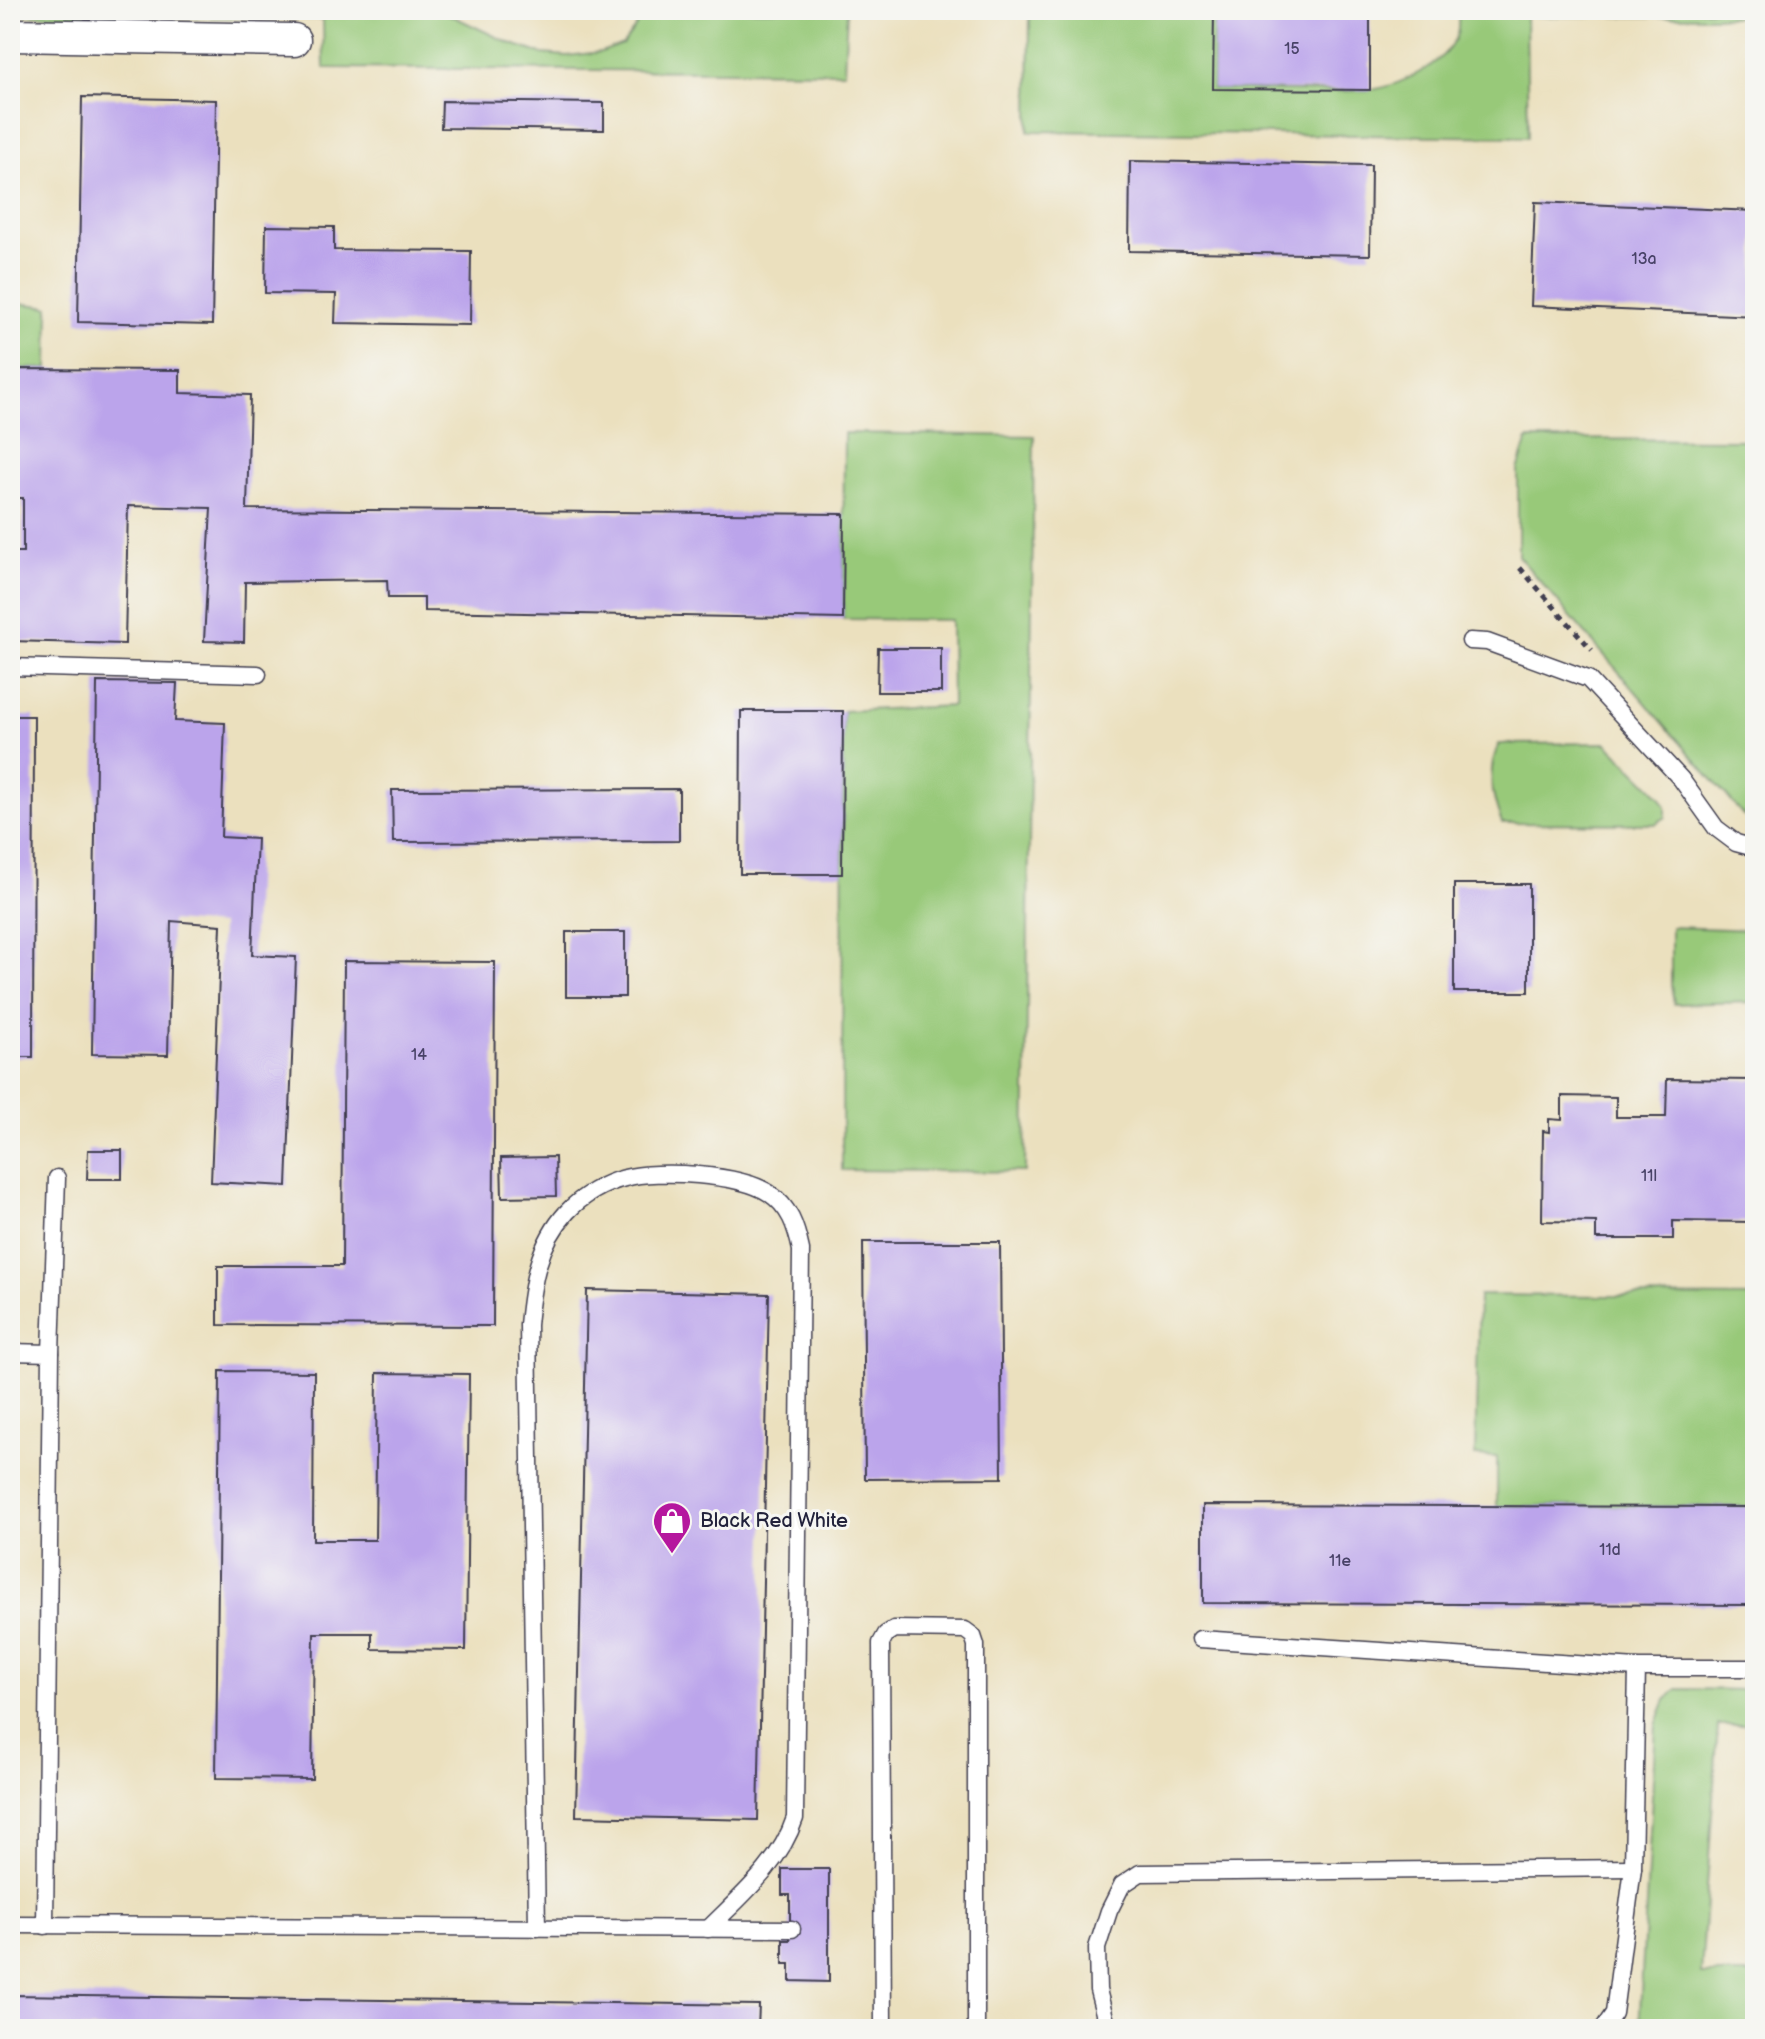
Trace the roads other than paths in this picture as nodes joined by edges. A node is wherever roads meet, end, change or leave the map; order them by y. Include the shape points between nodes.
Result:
1 (10, 35) edge
2 (294, 40) dead end
3 (1470, 641) dead end
4 (10, 667) edge
5 (258, 674) dead end
6 (1755, 848) edge
7 (57, 1178) dead end
8 (10, 1352) edge
9 (51, 1353) junction
10 (1200, 1639) dead end
11 (1637, 1668) junction
12 (1755, 1668) edge
13 (1633, 1868) junction
14 (10, 1925) edge
15 (45, 1926) junction
16 (537, 1928) junction
17 (708, 1929) junction
18 (792, 1929) dead end
19 (883, 2029) edge
20 (976, 2029) edge
21 (1108, 2029) edge
22 (1603, 2029) edge

1 - 2 street
3 - 6 lane via 1487,642 1588,679 1681,779 1716,828 1736,843
4 - 5 lane
7 - 9 lane
8 - 9 lane
9 - 15 lane
10 - 11 lane
11 - 12 lane
11 - 13 lane
13 - 21 lane via 1140,1873 1122,1885 1097,1948 1098,1990
13 - 22 lane via 1614,2013
14 - 15 lane
15 - 16 lane
16 - 17 lane
16 - 17 lane via 531,1288 548,1239 568,1211 588,1194 623,1178 649,1174 722,1177 769,1193 789,1213 801,1250 795,1818 788,1840 763,1875
17 - 18 lane
19 - 20 lane via 881,1643 894,1629 965,1630 976,1645

